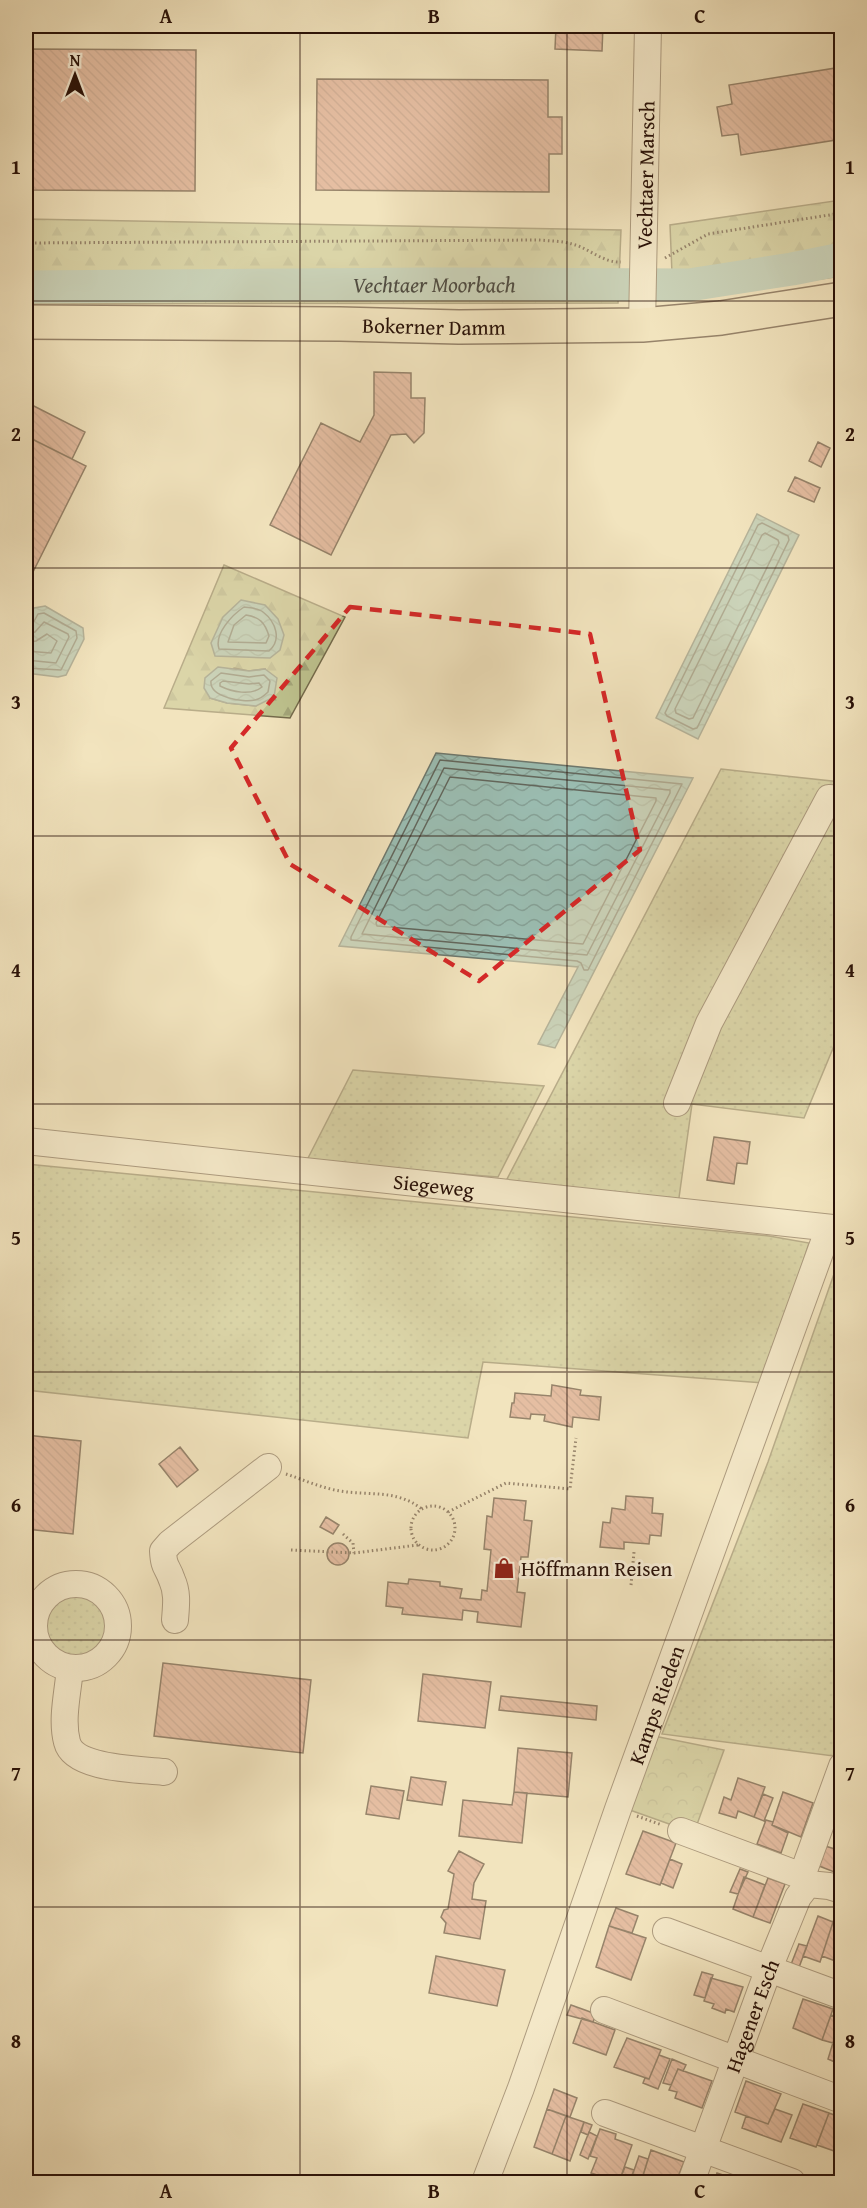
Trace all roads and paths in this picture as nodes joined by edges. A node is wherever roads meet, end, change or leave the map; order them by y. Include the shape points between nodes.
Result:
1 (648, 26) edge
2 (842, 213) edge
3 (26, 243) edge
4 (643, 263) junction
5 (842, 299) edge
6 (642, 312) junction
7 (26, 322) edge
8 (842, 799) edge
9 (677, 1103) dead end
10 (26, 1141) edge
11 (835, 1229) edge
12 (576, 1438) dead end
13 (268, 1467) joint
14 (422, 1509) junction
15 (448, 1512) junction
16 (343, 1534) dead end
17 (418, 1545) junction
18 (291, 1550) dead end
19 (634, 1552) dead end
20 (354, 1554) junction
21 (631, 1585) dead end
22 (31, 1606) edge
23 (175, 1620) dead end
24 (70, 1668) junction
25 (842, 1766) edge
26 (164, 1772) dead end
27 (618, 1809) junction
28 (681, 1831) joint
29 (805, 1880) junction
30 (842, 1890) edge
31 (666, 1931) dead end
32 (769, 1968) junction
33 (842, 1996) edge
34 (604, 2010) dead end
35 (736, 2060) junction
36 (842, 2100) edge
37 (605, 2113) dead end
38 (703, 2149) junction
39 (485, 2182) edge
40 (691, 2182) edge
41 (792, 2182) edge

1 - 4 street, Vechtaer Marsch
2 - 4 path via 708,234 661,261
3 - 4 path via 539,240 571,243 616,263
4 - 6 street, Vechtaer Marsch
5 - 6 main road, Bokerner Damm via 721,318
6 - 7 main road, Bokerner Damm via 459,327
8 - 9 street via 829,798 709,1023
10 - 11 street, Siegeweg
11 - 27 street, Kamps Rieden
12 - 15 path via 570,1489 506,1483
13 - 14 path via 338,1491 381,1493 410,1500
13 - 23 street via 164,1551 164,1566 177,1599
14 - 15 path via 436,1506
14 - 17 path via 410,1526
15 - 17 path via 455,1526 452,1540 440,1550
16 - 20 path via 353,1543
17 - 20 path
18 - 20 path
19 - 21 path
22 - 24 street via 39,1648 52,1661
22 - 24 street via 68,1584 89,1585 108,1597 118,1617 117,1637 107,1655 90,1666
24 - 26 street via 65,1725 68,1745 76,1755 88,1762
25 - 29 street, Hagener Esch
27 - 28 path
27 - 39 street, Kamps Rieden
28 - 29 street
29 - 30 street
29 - 32 street, Hagener Esch
31 - 32 street
32 - 33 street
32 - 35 street, Hagener Esch
34 - 35 street
35 - 36 street
35 - 38 street, Hagener Esch
37 - 38 street
38 - 40 street, Hagener Esch
38 - 41 street

